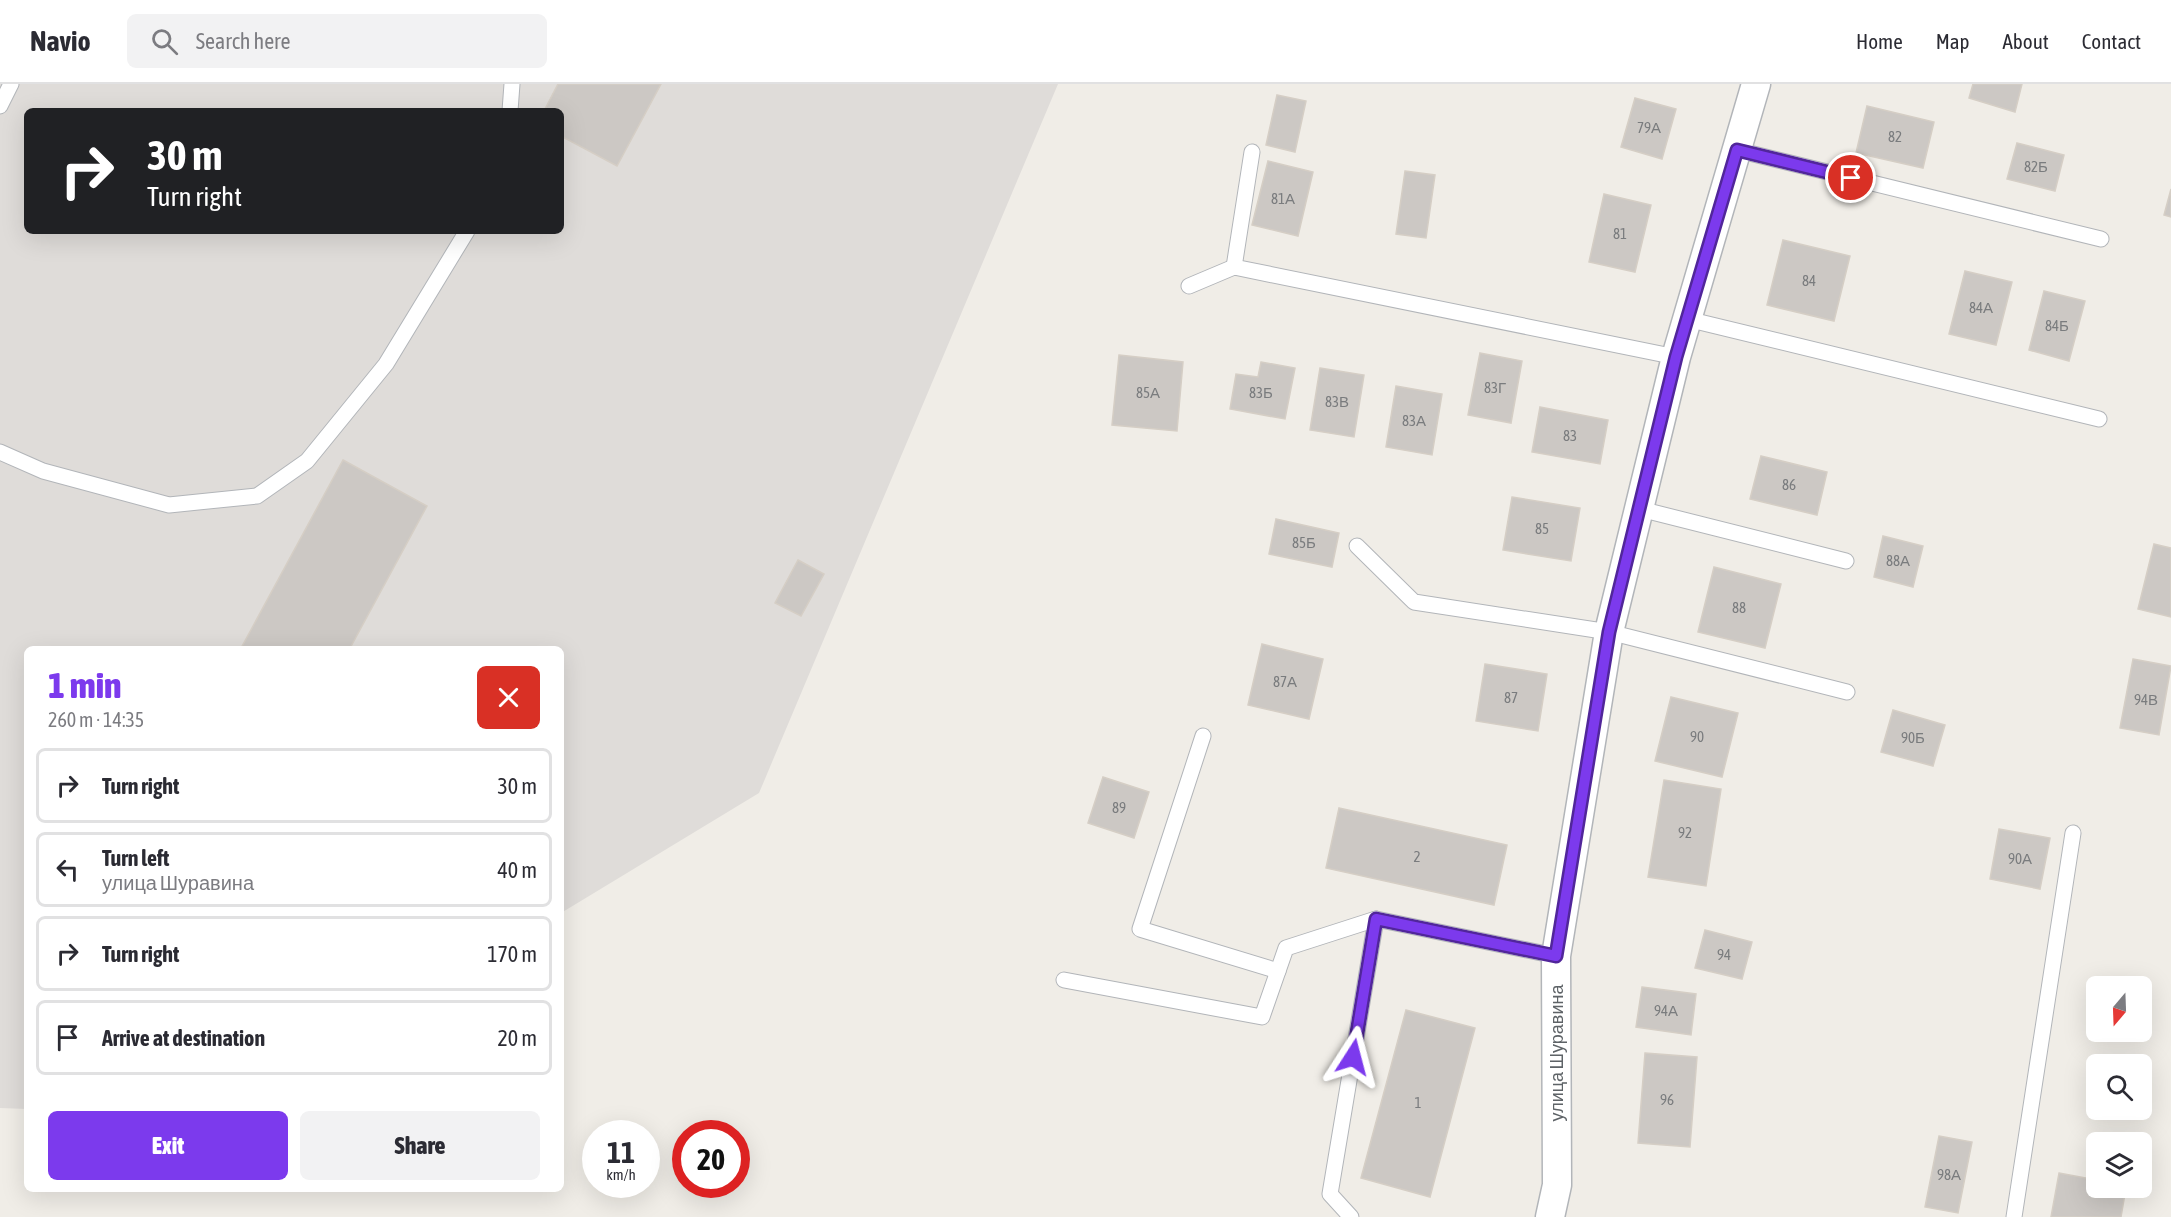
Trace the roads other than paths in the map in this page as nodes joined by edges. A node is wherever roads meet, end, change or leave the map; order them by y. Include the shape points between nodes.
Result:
1 (11, 84) edge
2 (512, 84) edge
3 (1756, 84) edge
4 (0, 106) edge
5 (510, 108) edge
6 (1737, 150) junction
7 (1252, 152) dead end
8 (465, 234) edge
9 (2101, 239) dead end
10 (1234, 267) junction
11 (1189, 285) dead end
12 (1687, 319) junction
13 (1676, 357) junction
14 (2099, 418) dead end
15 (0, 452) edge
16 (1640, 509) junction
17 (1357, 546) dead end
18 (1846, 561) dead end
19 (1609, 632) junction
20 (1847, 692) dead end
21 (1203, 736) dead end
22 (2073, 833) dead end
23 (1376, 919) junction
24 (1556, 956) junction
25 (1278, 971) junction
26 (1064, 980) dead end
27 (1350, 1217) edge
28 (1550, 1217) edge
29 (2014, 1217) edge

1 - 4 lane
2 - 5 lane
3 - 6 street, улица Шуравина
6 - 9 lane
6 - 12 street, улица Шуравина
7 - 10 lane
8 - 15 lane via 386,364 307,461 257,496 169,506 43,471
10 - 11 lane
10 - 13 lane
12 - 13 street, улица Шуравина
12 - 14 lane
13 - 16 street, улица Шуравина
16 - 18 lane
16 - 19 street, улица Шуравина
17 - 19 lane via 1414,603
19 - 20 lane
19 - 24 street, улица Шуравина
21 - 25 lane via 1140,929
22 - 29 lane
23 - 24 lane
23 - 25 lane via 1286,948
23 - 27 lane via 1330,1194
24 - 28 street, улица Шуравина via 1557,1185
25 - 26 lane via 1262,1017

